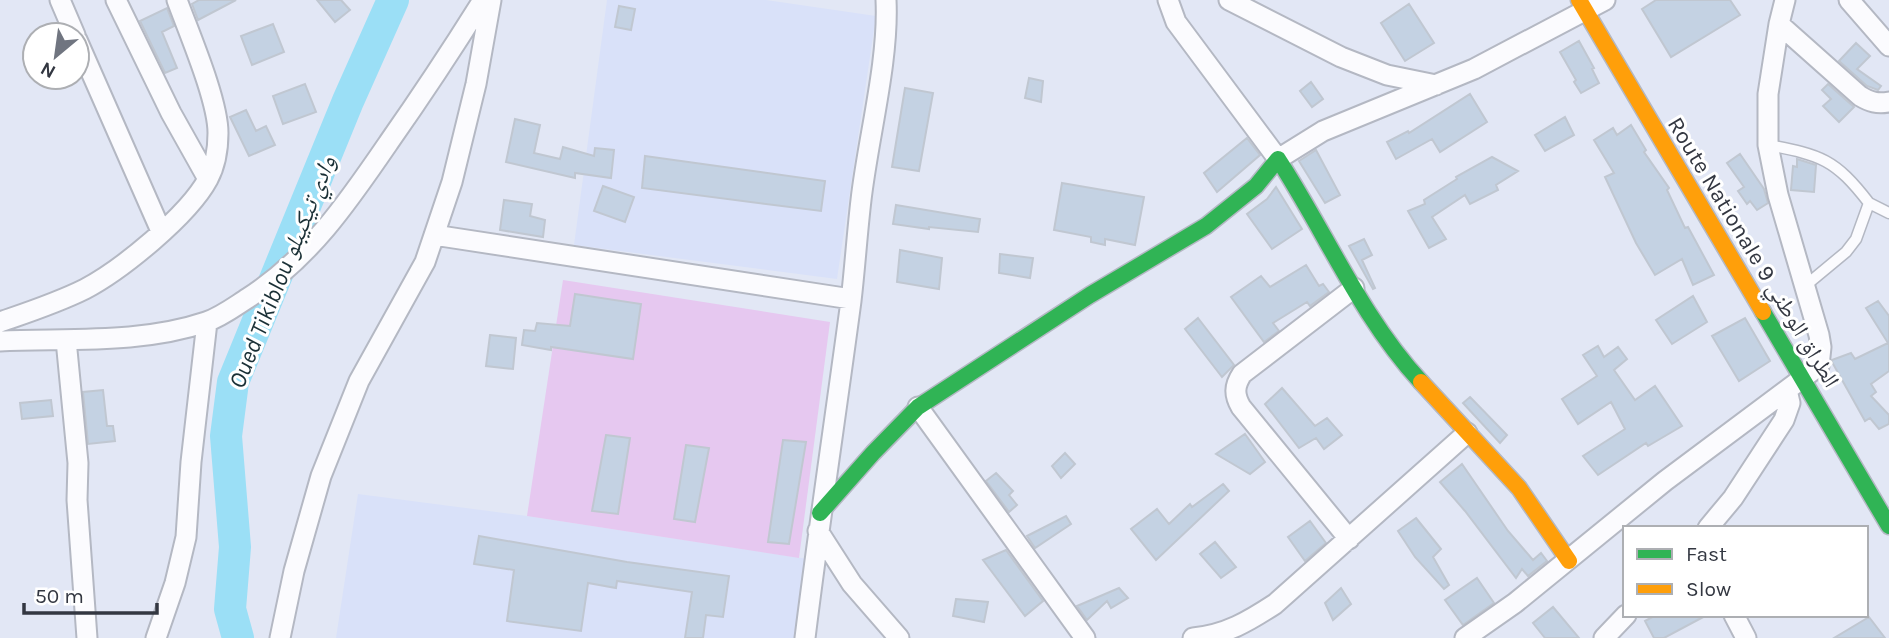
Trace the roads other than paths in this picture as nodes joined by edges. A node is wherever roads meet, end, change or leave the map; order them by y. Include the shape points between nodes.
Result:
1 (60, 0) edge
2 (116, 0) edge
3 (177, 0) edge
4 (483, 0) edge
5 (491, 0) edge
6 (886, 0) edge
7 (1168, 0) edge
8 (1229, 0) edge
9 (1785, 0) edge
10 (1849, 0) edge
11 (1606, 3) edge
12 (1582, 5) edge
13 (69, 21) edge
14 (1779, 24) junction
15 (1889, 46) edge
16 (91, 71) edge
17 (1436, 85) junction
18 (1889, 102) edge
19 (1768, 145) junction
20 (1278, 159) junction
21 (208, 179) junction
22 (1869, 203) junction
23 (1889, 214) edge
24 (161, 231) junction
25 (434, 235) junction
26 (1805, 286) junction
27 (1354, 288) junction
28 (851, 299) junction
29 (0, 322) edge
30 (207, 322) junction
31 (66, 340) junction
32 (1804, 340) dead end
33 (0, 341) edge
34 (1823, 372) junction
35 (1794, 384) junction
36 (918, 407) junction
37 (1467, 433) junction
38 (819, 522) junction
39 (1710, 526) edge
40 (1889, 526) edge
41 (1349, 539) junction
42 (1569, 561) junction
43 (1624, 617) edge
44 (1735, 617) edge
45 (87, 638) edge
46 (156, 638) edge
47 (281, 638) edge
48 (805, 638) edge
49 (899, 638) edge
50 (1085, 638) edge
51 (1193, 638) edge
52 (1465, 638) edge
53 (1604, 638) edge
54 (1746, 638) edge

1 - 13 street
2 - 21 street
3 - 21 street via 219,129 218,150
4 - 30 street via 415,105 317,241 272,283
5 - 25 street via 477,84
6 - 28 street
7 - 20 street via 1176,22
8 - 17 street via 1341,57 1387,75
9 - 14 street
10 - 15 street
11 - 12 street
12 - 17 street via 1520,47
12 - 35 street, Route Nationale الطراق الوطني 9
14 - 18 street via 1868,102
14 - 19 street via 1768,94
16 - 24 street
17 - 20 street via 1323,131
19 - 22 lane via 1818,156 1837,168
19 - 26 street
20 - 27 street
20 - 36 street via 1256,186 1206,226
21 - 24 street
22 - 23 lane
22 - 26 lane via 1856,239 1846,252
24 - 29 street via 134,257 86,288
25 - 28 street
25 - 47 street via 425,262 359,381 321,476
26 - 34 street via 1819,335
27 - 37 street via 1406,366
27 - 41 street via 1242,374 1236,389 1241,407
28 - 38 street
30 - 31 street via 159,334
30 - 46 street via 186,537
31 - 33 street
31 - 45 street
32 - 34 street, Route Nationale الطراق الوطني 9
34 - 35 street
35 - 39 street via 1784,420
35 - 40 street, Route Nationale الطراق الوطني 9
35 - 42 street via 1665,481
36 - 38 street via 873,453
36 - 50 street
37 - 41 street
37 - 42 street via 1519,488
38 - 48 street
38 - 49 street via 852,584
41 - 51 street via 1276,604 1227,632
42 - 52 street
43 - 53 street
44 - 54 street

